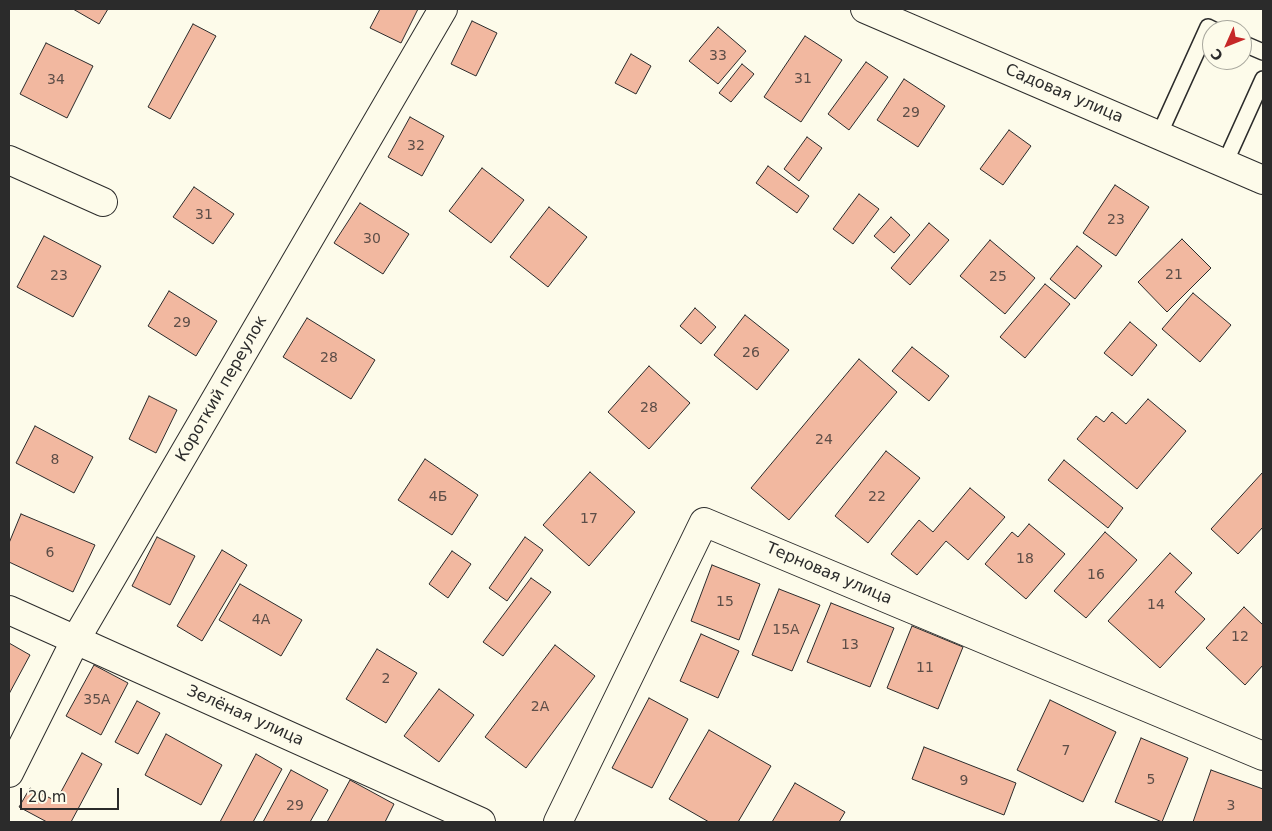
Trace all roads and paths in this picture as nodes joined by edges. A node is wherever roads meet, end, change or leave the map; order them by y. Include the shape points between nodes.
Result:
1 (442, 9) edge
2 (865, 9) edge
3 (1202, 40) edge
4 (1263, 79) edge
5 (1159, 135) junction
6 (9, 160) edge
7 (1225, 163) junction
8 (1263, 180) edge
9 (103, 202) dead end
10 (9, 610) edge
11 (76, 640) junction
12 (1263, 756) edge
13 (9, 773) edge
14 (481, 822) edge
15 (558, 822) edge

1 - 11 street, Короткий переулок
2 - 5 street, Садовая улица
3 - 5 lane
4 - 7 lane
5 - 7 street, Садовая улица
6 - 9 street
7 - 8 street, Садовая улица
10 - 11 street, Зелёная улица
11 - 13 street, Короткий переулок
11 - 14 street, Зелёная улица
12 - 15 street, Терновая улица via 704,522

